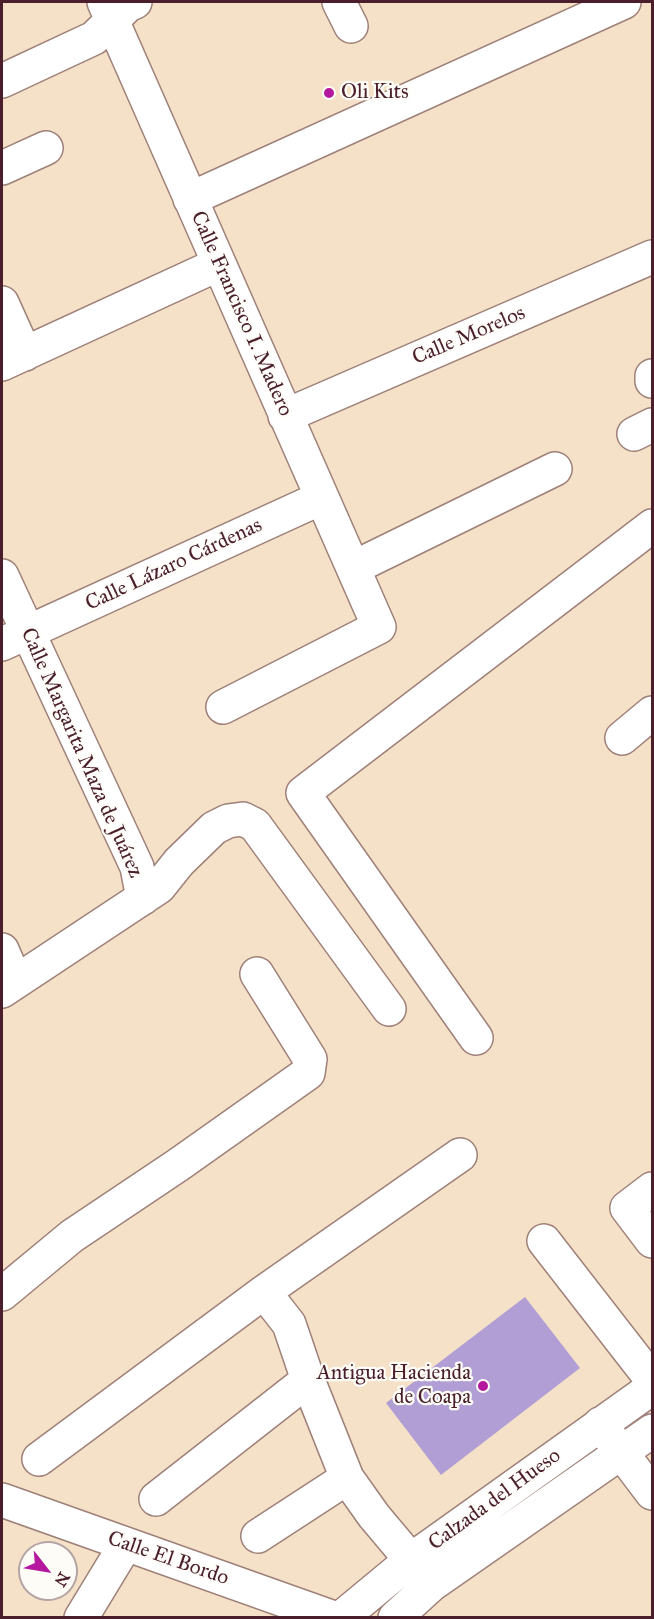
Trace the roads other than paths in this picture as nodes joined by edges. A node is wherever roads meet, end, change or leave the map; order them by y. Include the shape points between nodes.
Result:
1 (614, 4) edge
2 (117, 8) edge
3 (2, 81) edge
4 (46, 148) dead end
5 (2, 168) edge
6 (190, 199) junction
7 (652, 257) edge
8 (219, 264) junction
9 (2, 303) edge
10 (13, 359) edge
11 (652, 376) edge
12 (652, 381) edge
13 (285, 416) junction
14 (555, 469) dead end
15 (321, 498) junction
16 (652, 526) edge
17 (353, 568) junction
18 (2, 576) edge
19 (14, 638) edge
20 (223, 707) dead end
21 (652, 713) edge
22 (622, 738) dead end
23 (143, 898) junction
24 (2, 950) edge
25 (256, 974) dead end
26 (8, 986) edge
27 (389, 1009) dead end
28 (476, 1038) dead end
29 (459, 1155) dead end
30 (652, 1189) edge
31 (544, 1241) dead end
32 (652, 1241) edge
33 (264, 1292) junction
34 (2, 1294) edge
35 (308, 1380) junction
36 (652, 1380) edge
37 (652, 1388) edge
38 (600, 1424) junction
39 (652, 1431) edge
40 (621, 1451) junction
41 (39, 1459) dead end
42 (347, 1478) junction
43 (652, 1493) edge
44 (156, 1499) dead end
45 (2, 1500) edge
46 (258, 1536) dead end
47 (126, 1544) junction
48 (411, 1560) junction
49 (81, 1617) edge
50 (334, 1617) edge
51 (342, 1617) edge
52 (395, 1617) edge

1 - 6 street
2 - 3 street via 94,38
2 - 6 street, Calle Francisco I. Madero
4 - 5 street
6 - 8 street, Calle Francisco I. Madero
7 - 13 street, Calle Morelos
8 - 10 street
8 - 13 street, Calle Francisco I. Madero
9 - 10 street
11 - 12 street
13 - 15 street, Calle Francisco I. Madero
14 - 17 street
15 - 17 street, Calle Francisco I. Madero
15 - 19 street, Calle Lázaro Cárdenas
16 - 28 street via 303,793
17 - 20 street, Calle Francisco I. Madero via 379,627
18 - 19 street, Calle Margarita Maza de Juárez
19 - 23 street, Calle Margarita Maza de Juárez via 137,867
21 - 22 street
23 - 26 street
23 - 27 street via 159,887 213,828 243,819 255,825
24 - 26 street
25 - 34 street via 310,1059 308,1073 72,1236
29 - 33 street
30 - 32 street via 627,1208
31 - 36 street
33 - 35 street via 289,1324
33 - 41 street
35 - 42 street
35 - 44 street
37 - 38 street, Calzada del Hueso
38 - 40 street
38 - 48 street, Calzada del Hueso
39 - 40 street, Calzada del Hueso
40 - 43 street
40 - 52 street, Calzada del Hueso via 431,1585
42 - 46 street
42 - 48 street
45 - 47 street, Calle El Bordo
47 - 49 street
47 - 50 street, Calle El Bordo
48 - 51 street, Calzada del Hueso

